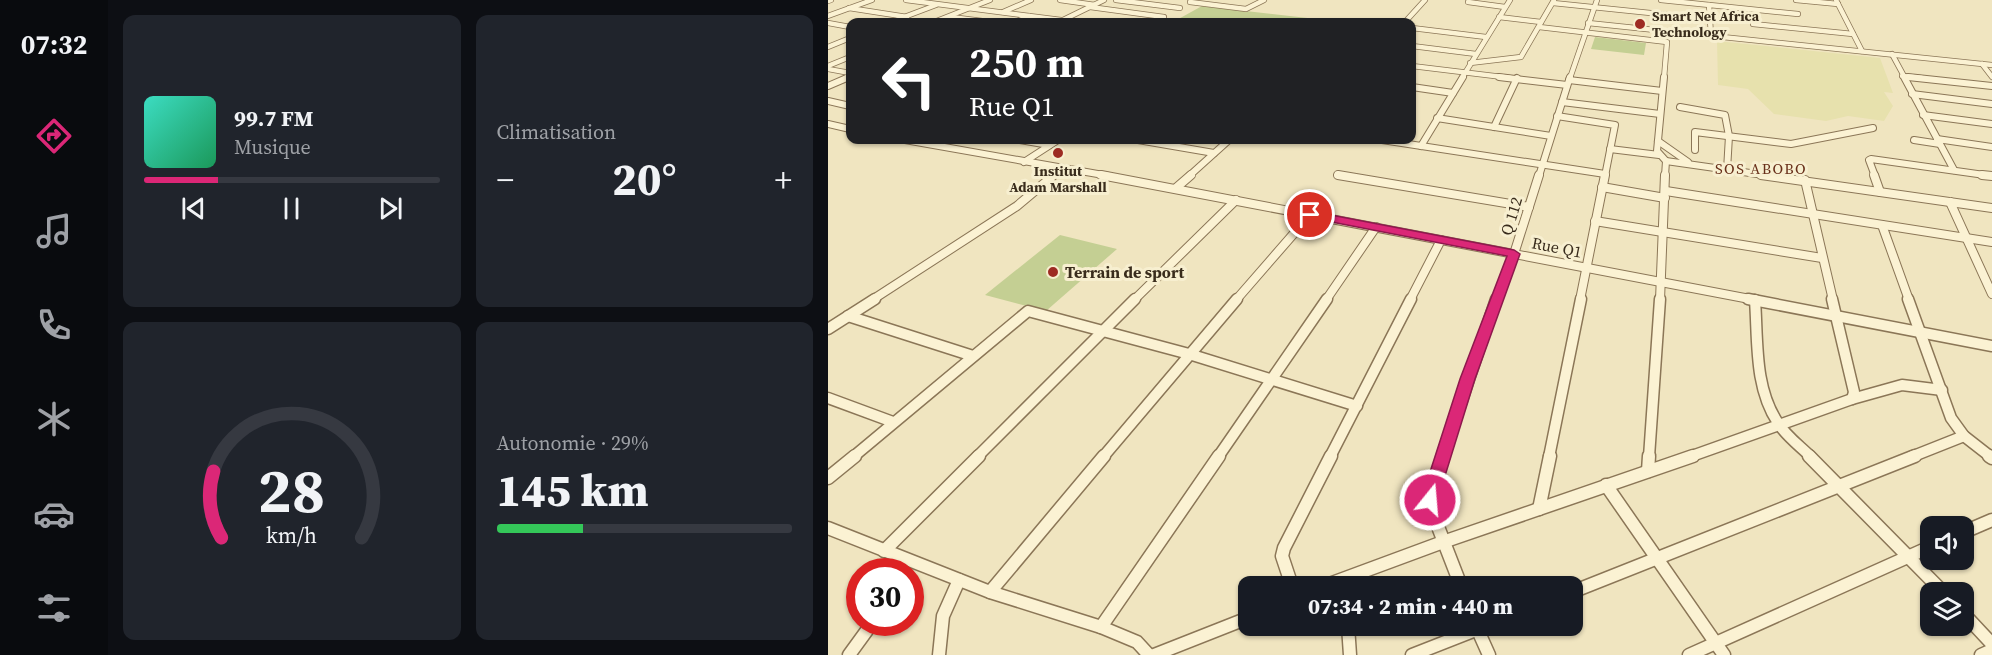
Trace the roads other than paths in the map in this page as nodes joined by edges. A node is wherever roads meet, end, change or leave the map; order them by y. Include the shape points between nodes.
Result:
1 (872, 0) edge
2 (906, 0) edge
3 (913, 0) edge
4 (990, 0) edge
5 (1031, 0) edge
6 (1060, 0) edge
7 (1104, 0) edge
8 (1116, 0) edge
9 (1263, 0) edge
10 (1425, 0) edge
11 (1510, 0) edge
12 (1597, 0) edge
13 (1661, 0) edge
14 (1726, 0) edge
15 (1795, 0) edge
16 (1144, 1) edge
17 (1191, 1) edge
18 (1553, 1) edge
19 (1671, 1) edge
20 (1468, 2) dead end
21 (1837, 2) edge
22 (939, 4) junction
23 (1709, 5) junction
24 (1093, 6) junction
25 (1727, 6) junction
26 (1505, 7) junction
27 (1594, 7) junction
28 (849, 8) junction
29 (970, 8) junction
30 (1180, 8) junction
31 (1751, 9) junction
32 (1003, 12) junction
33 (1798, 14) junction
34 (1670, 15) junction
35 (828, 16) edge
36 (907, 16) junction
37 (1029, 16) junction
38 (948, 17) joint
39 (1164, 17) joint
40 (1499, 17) junction
41 (902, 18) edge
42 (956, 18) edge
43 (1024, 18) edge
44 (1039, 18) edge
45 (1068, 18) edge
46 (1409, 18) edge
47 (828, 23) edge
48 (1588, 23) junction
49 (1540, 24) junction
50 (1753, 24) junction
51 (846, 26) edge
52 (1416, 28) edge
53 (1803, 29) junction
54 (1668, 31) junction
55 (1585, 32) junction
56 (1853, 34) junction
57 (1711, 35) junction
58 (1486, 37) junction
59 (846, 40) edge
60 (1755, 40) junction
61 (828, 45) edge
62 (1416, 46) edge
63 (1862, 51) junction
64 (1476, 54) junction
65 (1892, 54) junction
66 (846, 59) edge
67 (1470, 63) junction
68 (1982, 64) junction
69 (1992, 65) edge
70 (1416, 66) edge
71 (828, 68) edge
72 (1466, 72) junction
73 (846, 73) edge
74 (846, 76) edge
75 (1902, 76) junction
76 (1992, 77) edge
77 (1517, 78) junction
78 (1568, 83) junction
79 (828, 86) edge
80 (1992, 86) edge
81 (1416, 88) edge
82 (1662, 92) junction
83 (1453, 93) junction
84 (1912, 94) junction
85 (846, 99) edge
86 (828, 101) edge
87 (1562, 102) junction
88 (837, 103) junction
89 (1992, 104) edge
90 (846, 105) edge
91 (1680, 107) dead end
92 (1660, 114) junction
93 (1923, 115) junction
94 (1557, 116) junction
95 (1437, 118) junction
96 (828, 124) edge
97 (1992, 124) edge
98 (1494, 127) junction
99 (846, 128) edge
100 (1873, 128) dead end
101 (1551, 136) junction
102 (1729, 136) junction
103 (1914, 140) dead end
104 (1658, 141) junction
105 (1938, 141) junction
106 (927, 144) edge
107 (942, 144) edge
108 (1043, 144) edge
109 (1161, 144) edge
110 (1224, 144) edge
111 (1408, 144) edge
112 (1049, 145) joint
113 (938, 146) junction
114 (1421, 146) junction
115 (1991, 147) edge
116 (1610, 149) junction
117 (1695, 150) dead end
118 (1214, 153) junction
119 (1662, 158) junction
120 (1024, 162) junction
121 (1542, 163) junction
122 (1693, 165) junction
123 (1062, 168) junction
124 (1727, 170) junction
125 (1954, 171) junction
126 (1605, 174) junction
127 (1338, 175) dead end
128 (1992, 176) edge
129 (1805, 180) junction
130 (1602, 187) junction
131 (1176, 189) junction
132 (1880, 192) junction
133 (1665, 195) junction
134 (1236, 200) junction
135 (1950, 202) junction
136 (1529, 207) junction
137 (1992, 208) edge
138 (1310, 215) junction
139 (1812, 215) junction
140 (1595, 221) junction
141 (1881, 225) junction
142 (1376, 227) junction
143 (1661, 232) junction
144 (1967, 238) junction
145 (1441, 240) junction
146 (1992, 242) edge
147 (1514, 254) junction
148 (1822, 258) junction
149 (1587, 268) junction
150 (1661, 283) junction
151 (1990, 285) edge
152 (1992, 294) edge
153 (1755, 300) junction
154 (1834, 314) junction
155 (848, 316) junction
156 (828, 329) edge
157 (1102, 331) junction
158 (1921, 332) junction
159 (1992, 346) edge
160 (1190, 354) junction
161 (973, 356) junction
162 (1272, 379) junction
163 (1942, 390) junction
164 (828, 398) edge
165 (1851, 399) junction
166 (1358, 406) junction
167 (893, 422) junction
168 (1779, 425) junction
169 (1964, 435) junction
170 (1992, 458) edge
171 (1648, 471) junction
172 (828, 478) edge
173 (1606, 485) junction
174 (1838, 486) junction
175 (1539, 508) junction
176 (1992, 520) edge
177 (828, 528) edge
178 (1974, 528) edge
179 (1443, 542) junction
180 (884, 551) junction
181 (1920, 552) edge
182 (1909, 557) junction
183 (894, 558) edge
184 (1658, 559) junction
185 (924, 571) edge
186 (1289, 576) edge
187 (1361, 576) edge
188 (1457, 576) edge
189 (959, 580) junction
190 (1933, 582) edge
191 (1583, 588) edge
192 (990, 592) junction
193 (1238, 622) edge
194 (1974, 625) edge
195 (1101, 627) junction
196 (863, 636) edge
197 (1349, 636) edge
198 (1458, 636) edge
199 (1483, 636) edge
200 (1716, 643) junction
201 (1992, 644) edge
202 (1992, 650) edge
203 (849, 655) edge
204 (939, 655) edge
205 (1149, 655) edge
206 (1154, 655) edge
207 (1350, 655) edge
208 (1412, 655) edge
209 (1489, 655) edge
210 (1689, 655) edge
211 (1724, 655) edge
212 (1981, 655) edge

1 - 28 street
2 - 3 street
3 - 22 street
4 - 29 street
5 - 32 street
6 - 24 street
7 - 24 street
8 - 16 street
9 - 17 street via 1246,9
10 - 46 street
11 - 26 street
12 - 27 street, Q 112
13 - 19 street
14 - 25 street
15 - 21 street
15 - 33 street
16 - 30 street
17 - 30 street
18 - 27 street
18 - 49 street
19 - 23 street
19 - 34 street
20 - 26 street
21 - 56 street
22 - 29 street
22 - 36 street
23 - 25 street
23 - 57 street
24 - 39 street
24 - 45 street
25 - 31 street
26 - 40 street
27 - 34 street
27 - 48 street, Q 112
28 - 35 street
28 - 36 street
29 - 32 street
29 - 38 street
30 - 39 street
31 - 33 street
31 - 50 street
32 - 37 street
33 - 53 street
34 - 54 street
36 - 41 street
37 - 43 street
37 - 44 street
38 - 42 street
40 - 49 street
40 - 58 street
47 - 51 street
48 - 54 street
48 - 55 street, Q 112
49 - 55 street
49 - 67 street via 1521,57
50 - 53 street
50 - 60 street
52 - 58 street
53 - 56 street
54 - 57 street
55 - 78 street, Q 112
55 - 82 street via 1667,42
56 - 63 street
57 - 60 street
58 - 64 street
59 - 61 street
60 - 63 street
62 - 64 street
63 - 65 street
64 - 67 street
65 - 68 street
65 - 75 street
66 - 71 street
67 - 72 street
68 - 69 street
68 - 76 street
70 - 72 street
71 - 73 street
72 - 77 street
72 - 83 street
74 - 79 street
75 - 80 street
75 - 84 street
77 - 78 street
77 - 98 street
78 - 82 street
78 - 87 street, Q 112
81 - 83 street
82 - 92 street
83 - 95 street
84 - 89 street
84 - 93 street
85 - 88 street
86 - 88 street
87 - 92 street
87 - 94 street, Q 112
88 - 90 street
91 - 102 street via 1723,113
92 - 104 street
93 - 97 street
93 - 105 street
94 - 101 street, Q 112
94 - 116 street via 1615,124
95 - 98 street
95 - 114 street
96 - 99 street
98 - 101 street
100 - 102 street via 1791,144
101 - 121 street, Q 112
102 - 117 street via 1695,132
102 - 124 street
103 - 105 street
104 - 119 street
104 - 122 street
105 - 115 street
105 - 125 street
106 - 113 street, Rue Q1
107 - 113 street
108 - 112 street
109 - 118 street
110 - 118 street
111 - 114 street
112 - 120 street
113 - 120 street, Rue Q1
114 - 121 street
116 - 119 street
116 - 126 street
118 - 131 street
119 - 122 street
119 - 133 street
120 - 123 street, Rue Q1
121 - 126 street
121 - 136 street, Q 112
122 - 124 street
123 - 131 street, Rue Q1
123 - 155 street via 1017,206
124 - 129 street
125 - 128 street
125 - 132 street via 1871,159
126 - 130 street
127 - 136 street
129 - 132 street
129 - 139 street
130 - 133 street
130 - 140 street
131 - 134 street, Rue Q1
132 - 135 street
133 - 139 street
133 - 143 street
134 - 138 street, Rue Q1
134 - 157 street
135 - 137 street
135 - 144 street
136 - 147 street, Q 112
138 - 142 street, Rue Q1
138 - 160 street
139 - 141 street
139 - 148 street
140 - 143 street
140 - 149 street
141 - 144 street
141 - 158 street
142 - 145 street, Rue Q1
142 - 162 street
143 - 148 street
143 - 150 street
144 - 146 street
144 - 151 street
145 - 147 street, Rue Q1
145 - 166 street
147 - 149 street, Rue Q1
147 - 179 street, Q 112 via 1487,322 1432,490 1430,506
148 - 154 street
149 - 150 street, Rue Q1
149 - 175 street
150 - 153 street, Rue Q1
150 - 171 street
151 - 152 street
153 - 154 street, Rue Q1
153 - 168 street via 1761,386
154 - 158 street, Rue Q1
154 - 165 street via 1854,392
155 - 156 street
155 - 161 street
157 - 160 street
157 - 161 street via 1028,310
157 - 180 street
158 - 159 street, Rue Q1
158 - 163 street
160 - 162 street
160 - 192 street
161 - 167 street
162 - 166 street
162 - 195 street
163 - 165 street via 1902,385
163 - 169 street via 1951,418
164 - 167 street
165 - 168 street
166 - 186 street via 1282,552
167 - 172 street
168 - 171 street
168 - 174 street
169 - 170 street
169 - 174 street
171 - 173 street
173 - 175 street
173 - 184 street
174 - 182 street
174 - 184 street
175 - 179 street
176 - 178 street
177 - 180 street
179 - 187 street
179 - 188 street, Q 112
180 - 183 street
181 - 182 street
182 - 190 street
182 - 200 street
184 - 191 street
184 - 200 street
185 - 189 street
189 - 192 street
189 - 204 street via 943,616
192 - 195 street
193 - 206 street
194 - 201 street
195 - 205 street via 1137,642
196 - 203 street
197 - 207 street
198 - 208 street
199 - 209 street
200 - 210 street
200 - 211 street
202 - 212 street

